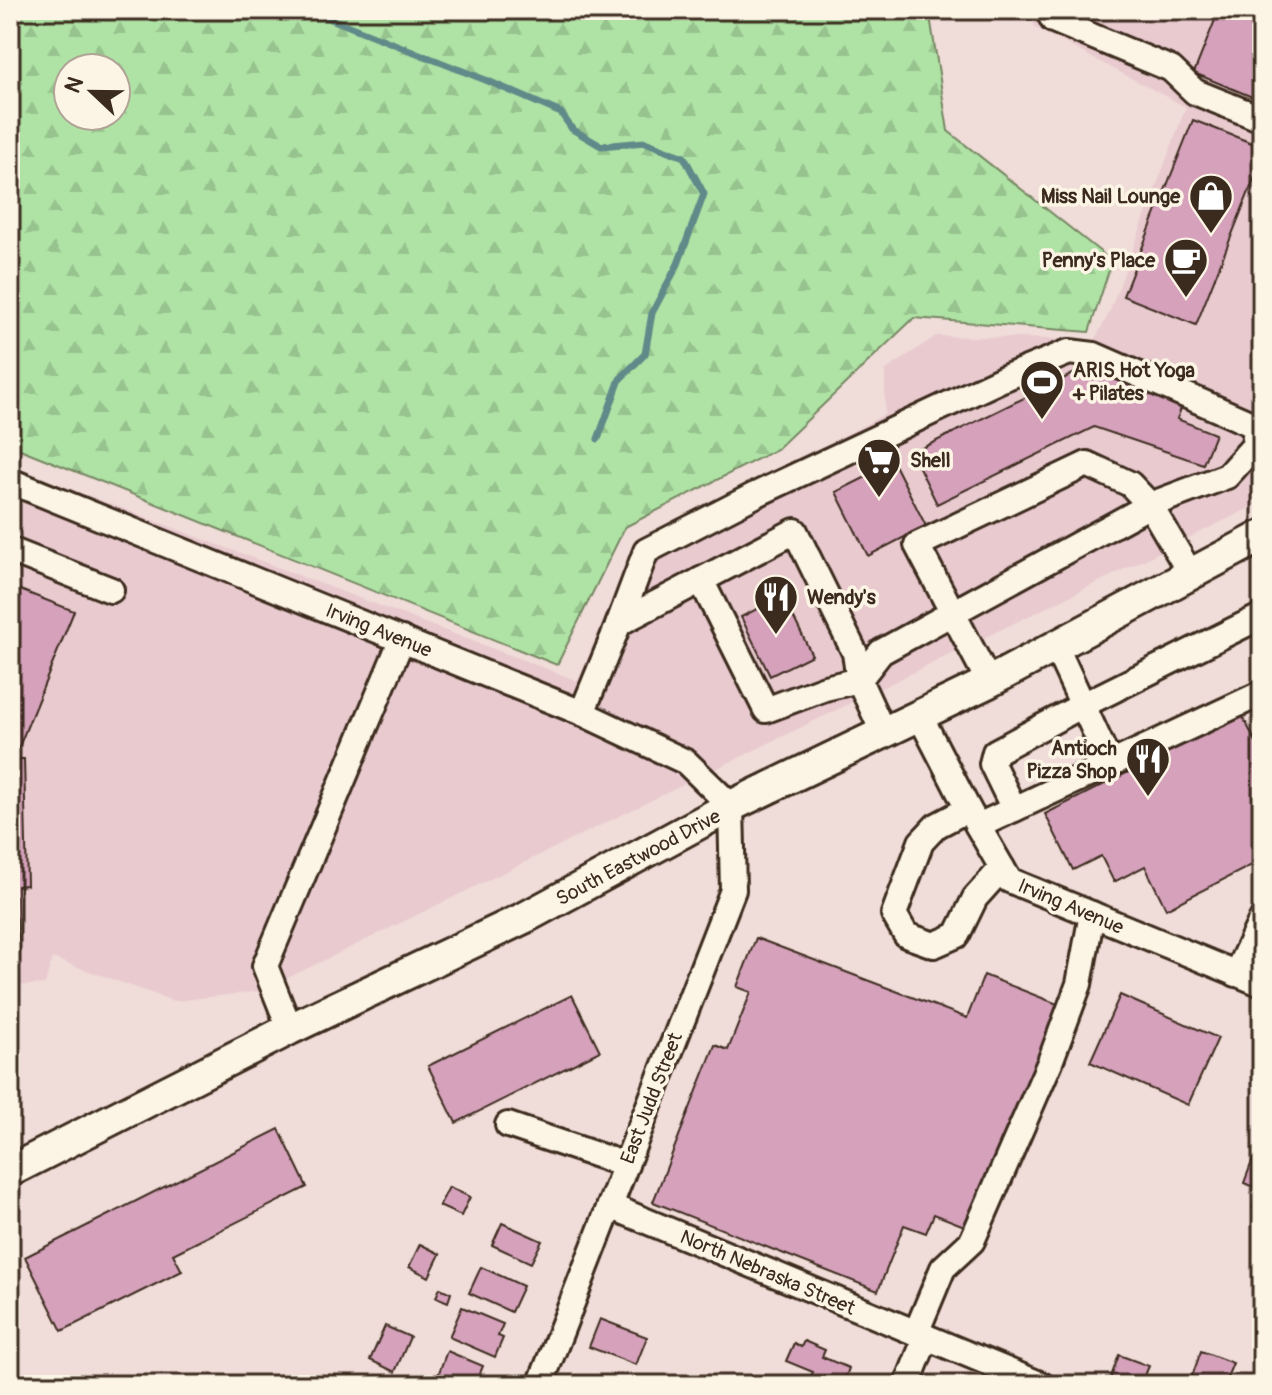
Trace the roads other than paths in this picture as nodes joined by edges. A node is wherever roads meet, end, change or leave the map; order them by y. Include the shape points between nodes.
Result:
1 (1048, 10) edge
2 (1262, 119) edge
3 (10, 481) edge
4 (1150, 505) junction
5 (1262, 536) edge
6 (10, 550) edge
7 (1190, 573) junction
8 (701, 580) junction
9 (111, 590) dead end
10 (952, 613) junction
11 (1262, 616) edge
12 (627, 619) junction
13 (402, 639) junction
14 (1055, 645) junction
15 (859, 680) junction
16 (989, 682) junction
17 (1262, 693) edge
18 (1083, 705) junction
19 (582, 713) junction
20 (920, 716) junction
21 (884, 734) junction
22 (1110, 764) junction
23 (731, 806) junction
24 (1014, 809) junction
25 (973, 817) junction
26 (1002, 868) junction
27 (1092, 914) junction
28 (1262, 919) edge
29 (1236, 974) junction
30 (1262, 984) edge
31 (290, 1029) junction
32 (508, 1125) dead end
33 (626, 1165) junction
34 (10, 1171) edge
35 (610, 1206) junction
36 (921, 1335) junction
37 (540, 1385) edge
38 (907, 1385) edge
39 (1042, 1385) edge

1 - 2 street via 1053,20 1171,69 1195,92
3 - 13 street, Irving Avenue
4 - 7 street
4 - 10 street
4 - 10 street via 1130,484 1087,464 917,545
4 - 12 street via 1227,476 1254,446 1256,426 1094,355 1069,352 755,495 646,551
5 - 7 main road, South Eastwood Drive
6 - 9 street
7 - 14 main road, South Eastwood Drive
8 - 12 street
8 - 15 street via 766,710
8 - 15 street via 795,531 855,653
10 - 15 street via 881,652
10 - 16 street
11 - 18 street
12 - 19 street
13 - 19 street, Irving Avenue
13 - 31 street via 265,966
14 - 16 main road, South Eastwood Drive
14 - 18 street
15 - 21 street
16 - 20 main road, South Eastwood Drive
17 - 22 street
18 - 22 street
18 - 24 street via 995,752 992,764
19 - 23 street, Irving Avenue via 686,762
20 - 21 main road, South Eastwood Drive
20 - 25 street, Irving Avenue
21 - 23 main road, South Eastwood Drive
22 - 24 street
23 - 31 main road, South Eastwood Drive via 526,917
23 - 33 street, East Judd Street via 733,890
24 - 25 street
25 - 26 street, Irving Avenue
25 - 26 street via 936,826 921,842 894,914 906,935 934,945 957,935 975,898
26 - 27 street, Irving Avenue via 1009,880
27 - 29 street, Irving Avenue
27 - 36 street via 1079,984 1050,1062 972,1241 943,1268
28 - 29 street
29 - 30 street, Irving Avenue
31 - 34 main road, South Eastwood Drive
32 - 33 street
33 - 35 street, East Judd Street
35 - 36 street, North Nebraska Street
35 - 37 street, East Judd Street
36 - 38 street
36 - 39 street, North Nebraska Street

